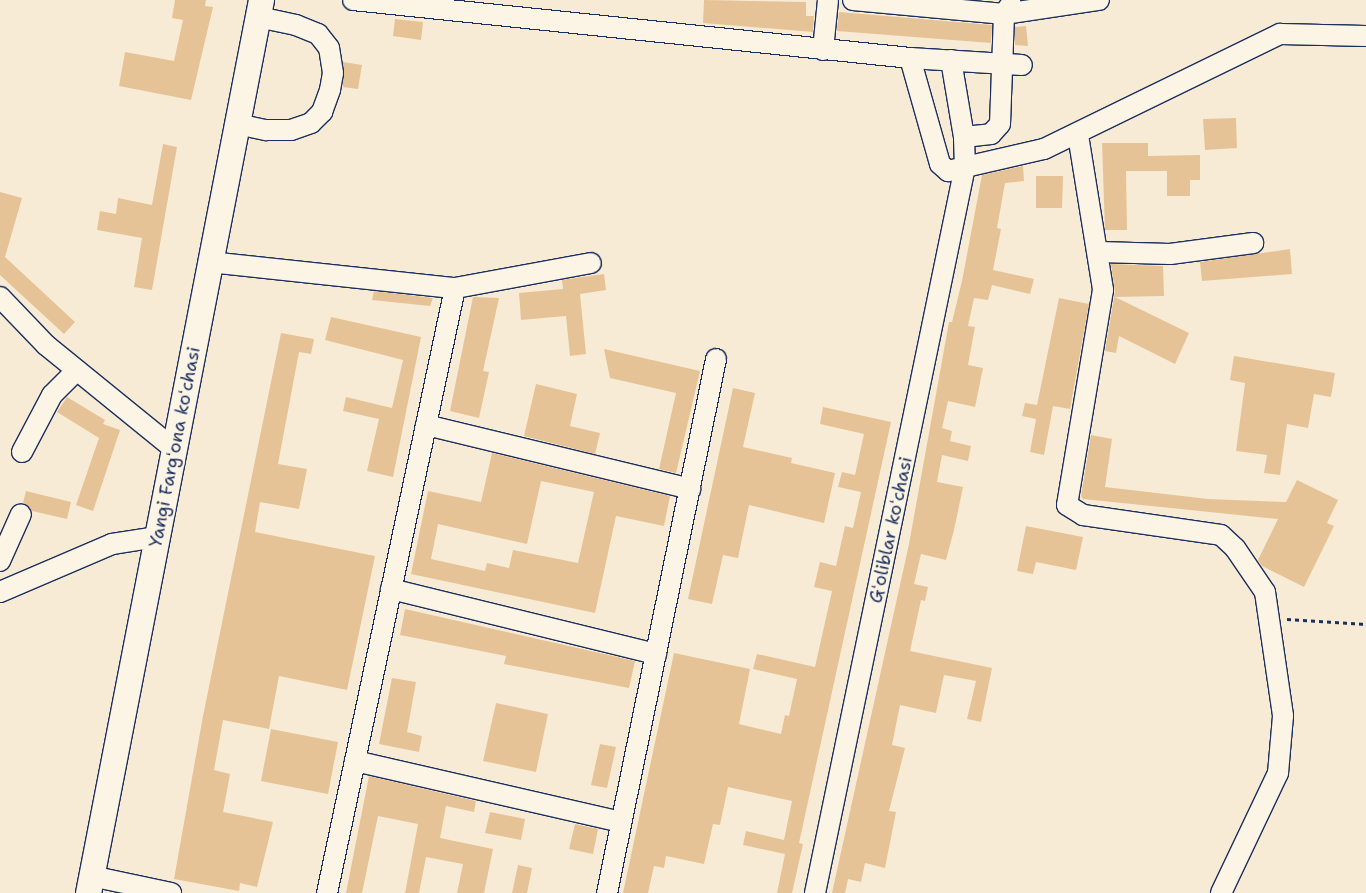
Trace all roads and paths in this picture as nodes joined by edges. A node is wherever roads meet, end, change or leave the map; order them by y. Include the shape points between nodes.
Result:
1 (353, 0) edge
2 (828, 0) edge
3 (853, 0) edge
4 (1099, 0) edge
5 (1009, 7) edge
6 (260, 8) edge
7 (514, 8) edge
8 (1366, 36) edge
9 (823, 50) junction
10 (910, 58) junction
11 (951, 60) junction
12 (1012, 64) junction
13 (237, 124) junction
14 (1078, 135) junction
15 (964, 137) junction
16 (965, 167) junction
17 (1253, 242) dead end
18 (1099, 252) junction
19 (210, 262) junction
20 (591, 263) dead end
21 (455, 288) junction
22 (0, 296) edge
23 (716, 359) dead end
24 (77, 370) junction
25 (426, 425) junction
26 (174, 449) junction
27 (22, 452) dead end
28 (690, 489) junction
29 (22, 514) dead end
30 (157, 537) junction
31 (0, 561) edge
32 (391, 589) junction
33 (0, 592) edge
34 (1269, 617) junction
35 (1366, 624) edge
36 (656, 654) junction
37 (355, 761) junction
38 (621, 822) junction
39 (89, 885) edge
40 (171, 893) edge
41 (327, 893) edge
42 (607, 893) edge
43 (815, 893) edge
44 (1221, 893) edge

1 - 7 street
2 - 9 street
3 - 5 street
4 - 5 street
5 - 12 street
6 - 13 main road, Yangi Fargʻona koʻchasi
6 - 13 street via 318,34 329,48 333,73 330,90 322,112 304,126 291,130 266,130
7 - 9 street
8 - 14 street via 1280,34
9 - 10 street
10 - 11 street
10 - 16 street via 940,164 948,171
11 - 12 street
11 - 15 street, Gʻoliblar koʻchasi
12 - 15 street via 1000,124 991,134
13 - 19 main road, Yangi Fargʻona koʻchasi
14 - 16 street via 1044,149
14 - 18 street
15 - 16 street, Gʻoliblar koʻchasi
16 - 43 street, Gʻoliblar koʻchasi
17 - 18 street via 1170,254
18 - 34 street via 1103,290 1067,505 1083,515 1221,535 1265,592
19 - 21 street
19 - 26 main road, Yangi Fargʻona koʻchasi
20 - 21 street
21 - 25 street
22 - 24 street via 46,345
23 - 28 street
24 - 26 street
24 - 27 street via 52,395
25 - 28 street
25 - 32 street
26 - 30 main road, Yangi Fargʻona koʻchasi
28 - 36 street
29 - 31 street
30 - 33 street via 112,544
30 - 39 main road, Yangi Fargʻona koʻchasi
32 - 36 street
32 - 37 street
34 - 35 path
34 - 44 street via 1283,716 1278,773
36 - 38 street
37 - 38 street
37 - 41 street
38 - 42 street
39 - 40 street

